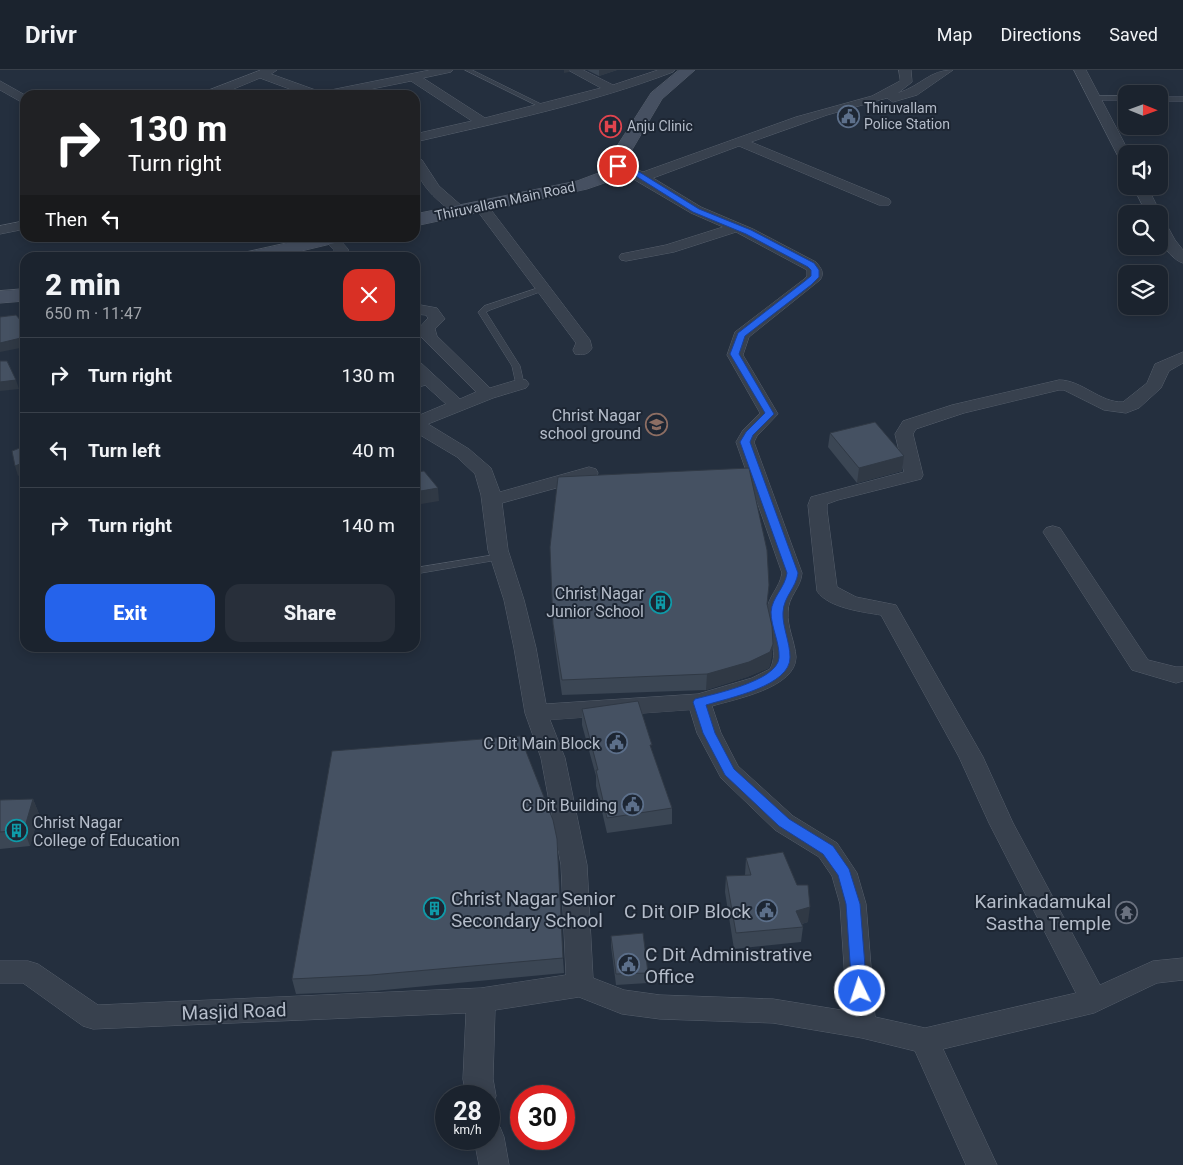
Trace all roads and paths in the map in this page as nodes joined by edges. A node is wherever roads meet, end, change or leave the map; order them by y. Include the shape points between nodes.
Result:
1 (447, 70) edge
2 (468, 70) edge
3 (574, 70) edge
4 (669, 70) edge
5 (688, 70) edge
6 (905, 70) edge
7 (947, 70) edge
8 (1080, 70) edge
9 (267, 72) edge
10 (633, 73) dead end
11 (413, 77) junction
12 (647, 78) junction
13 (0, 85) edge
14 (611, 89) junction
15 (221, 90) edge
16 (306, 90) edge
17 (349, 90) edge
18 (20, 97) edge
19 (1096, 98) junction
20 (1118, 98) edge
21 (1168, 99) edge
22 (1183, 99) edge
23 (866, 102) junction
24 (546, 108) junction
25 (484, 123) junction
26 (420, 137) edge
27 (740, 142) junction
28 (1120, 145) edge
29 (420, 166) edge
30 (618, 166) junction
31 (642, 177) junction
32 (884, 202) dead end
33 (480, 205) junction
34 (458, 210) junction
35 (420, 219) edge
36 (20, 226) edge
37 (737, 227) junction
38 (0, 230) edge
39 (314, 242) edge
40 (1168, 242) edge
41 (271, 252) edge
42 (626, 257) dead end
43 (1183, 259) edge
44 (544, 290) junction
45 (20, 295) edge
46 (0, 297) edge
47 (420, 310) edge
48 (581, 350) dead end
49 (1183, 357) edge
50 (422, 383) edge
51 (520, 384) joint
52 (487, 394) junction
53 (458, 406) junction
54 (420, 422) edge
55 (420, 427) edge
56 (589, 473) dead end
57 (492, 500) junction
58 (1053, 532) dead end
59 (500, 557) junction
60 (420, 571) edge
61 (1183, 674) edge
62 (699, 702) junction
63 (536, 713) junction
64 (1183, 969) edge
65 (0, 972) edge
66 (580, 985) junction
67 (482, 1000) junction
68 (1094, 1001) junction
69 (862, 1026) junction
70 (925, 1041) junction
71 (479, 1085) edge
72 (491, 1150) edge
73 (494, 1165) edge
74 (982, 1165) edge

1 - 11 street
2 - 24 lane
3 - 14 street
4 - 12 street
5 - 30 main road via 656,96 617,160
6 - 23 street via 906,82
7 - 23 street via 913,92
8 - 19 street
9 - 15 street
9 - 16 street
10 - 12 street
11 - 17 street
11 - 25 street
12 - 14 street
13 - 18 street
14 - 24 street
19 - 20 lane
19 - 28 street
21 - 22 lane
23 - 27 street via 824,112
24 - 25 street
25 - 26 street
27 - 31 street
27 - 32 street
29 - 34 street via 433,188
30 - 31 street
30 - 33 main road, Thiruvallam Main Road via 607,176 581,186
31 - 37 street via 696,210
33 - 34 main road, Thiruvallam Main Road
33 - 44 street
34 - 35 main road, Thiruvallam Main Road
36 - 38 street
37 - 42 street via 669,249
37 - 62 street via 815,270 815,277 741,335 735,354 770,414 745,442 792,573 791,582 779,600 777,613 785,658 778,674
39 - 41 main road
40 - 43 street
44 - 48 street via 584,342
44 - 51 lane via 482,312 516,366
45 - 46 main road
47 - 52 street via 432,311 438,319 427,328 429,337
49 - 68 street via 1161,368 1155,386 1132,404 1121,407 1108,405 1070,386 1059,385 958,409 909,425 904,434 914,475 831,496 818,501 816,511 827,591 851,603 889,610 971,757 1000,823
50 - 53 street
51 - 52 street
52 - 53 street
53 - 54 street
55 - 57 street via 463,453 484,472
56 - 57 street
57 - 59 street
58 - 61 street via 1140,665
59 - 60 lane
59 - 63 street via 523,638
62 - 63 street
62 - 69 street via 709,733 729,772 784,823 828,850 844,873 853,904
63 - 66 street via 553,758 574,865
64 - 68 street via 1153,972
65 - 67 street, Masjid Road via 28,972 93,1017
66 - 67 street, Masjid Road
66 - 69 street via 622,1002 660,1007 773,1011
67 - 71 street
68 - 70 street
69 - 70 street
70 - 74 street
72 - 73 street

